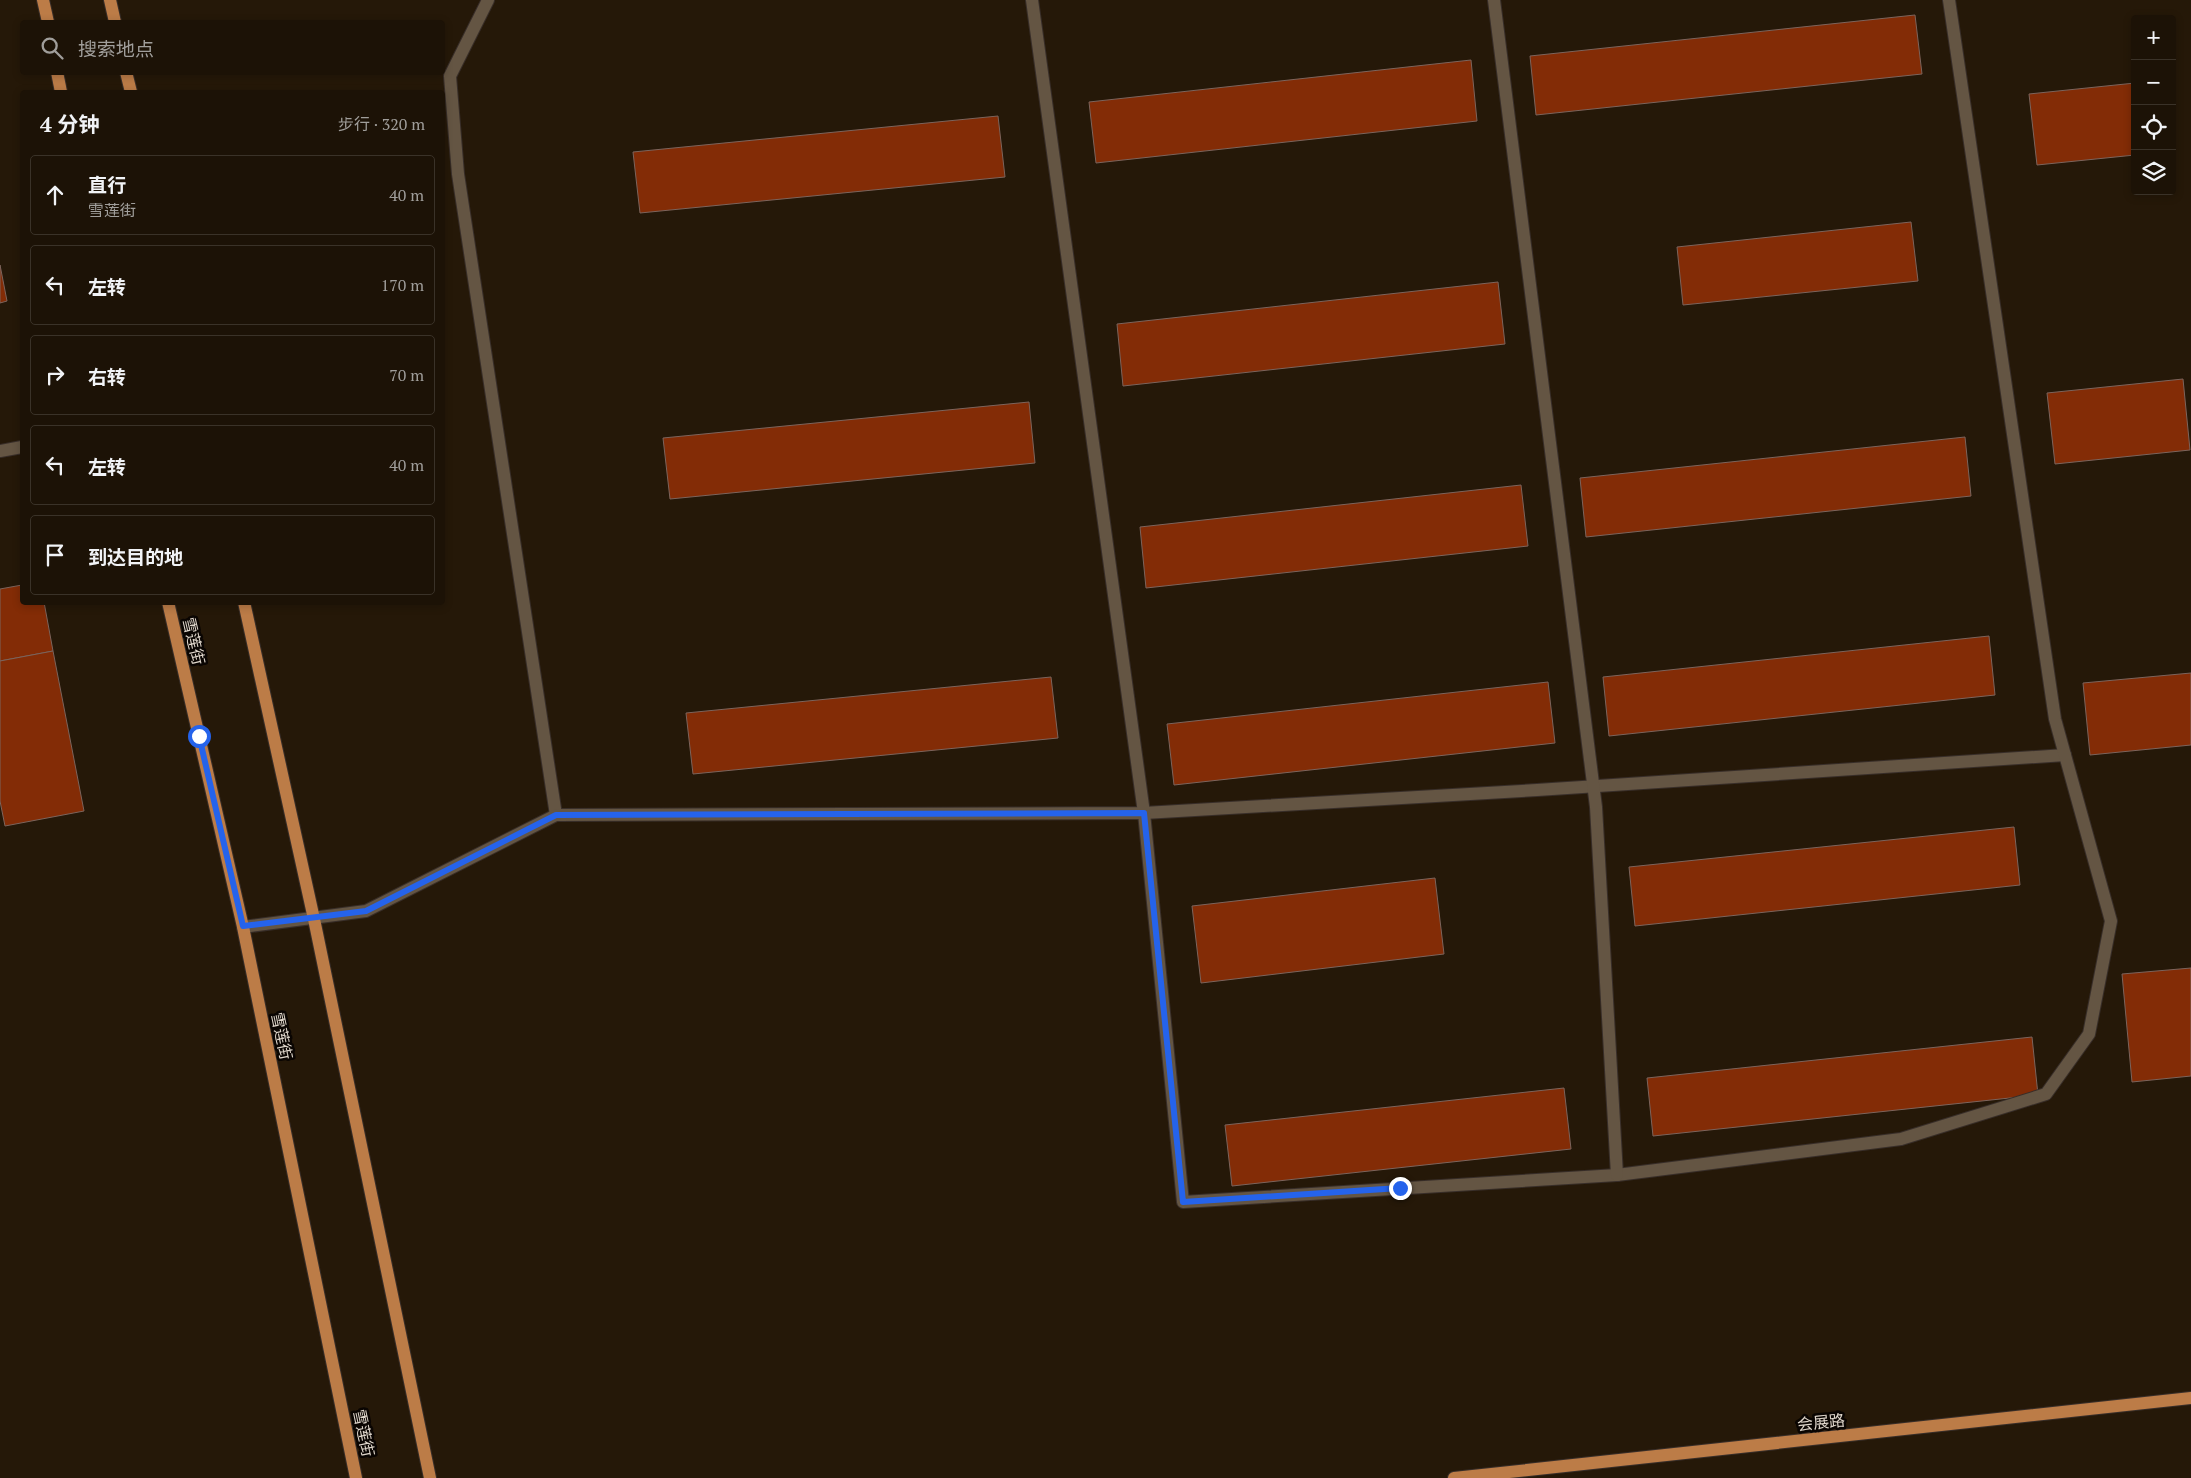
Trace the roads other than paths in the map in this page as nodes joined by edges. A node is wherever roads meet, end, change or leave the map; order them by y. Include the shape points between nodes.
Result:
1 (43, 0) edge
2 (110, 0) edge
3 (488, 0) edge
4 (1032, 0) edge
5 (1494, 0) edge
6 (1948, 0) edge
7 (48, 20) edge
8 (115, 20) edge
9 (59, 75) edge
10 (127, 75) edge
11 (62, 90) edge
12 (130, 90) edge
13 (20, 447) edge
14 (0, 451) edge
15 (169, 605) edge
16 (245, 605) edge
17 (2065, 755) junction
18 (1594, 786) junction
19 (1144, 813) junction
20 (556, 815) junction
21 (314, 919) junction
22 (243, 926) junction
23 (1616, 1175) junction
24 (2191, 1398) edge
25 (356, 1478) edge
26 (430, 1478) edge
27 (1454, 1478) edge

1 - 7 main road
2 - 8 main road
3 - 20 street via 450,76 458,174
4 - 19 street
5 - 18 street
6 - 17 street via 2055,719
9 - 11 main road
10 - 12 main road
13 - 14 street
15 - 22 main road, 雪莲街
16 - 21 main road
17 - 18 street
17 - 23 street via 2111,920 2089,1034 2046,1094 1901,1139
18 - 19 street
18 - 23 street
19 - 20 street
19 - 23 street via 1183,1202
20 - 21 street via 366,911
21 - 22 street
21 - 26 main road
22 - 25 main road, 雪莲街
24 - 27 main road, 会展路

